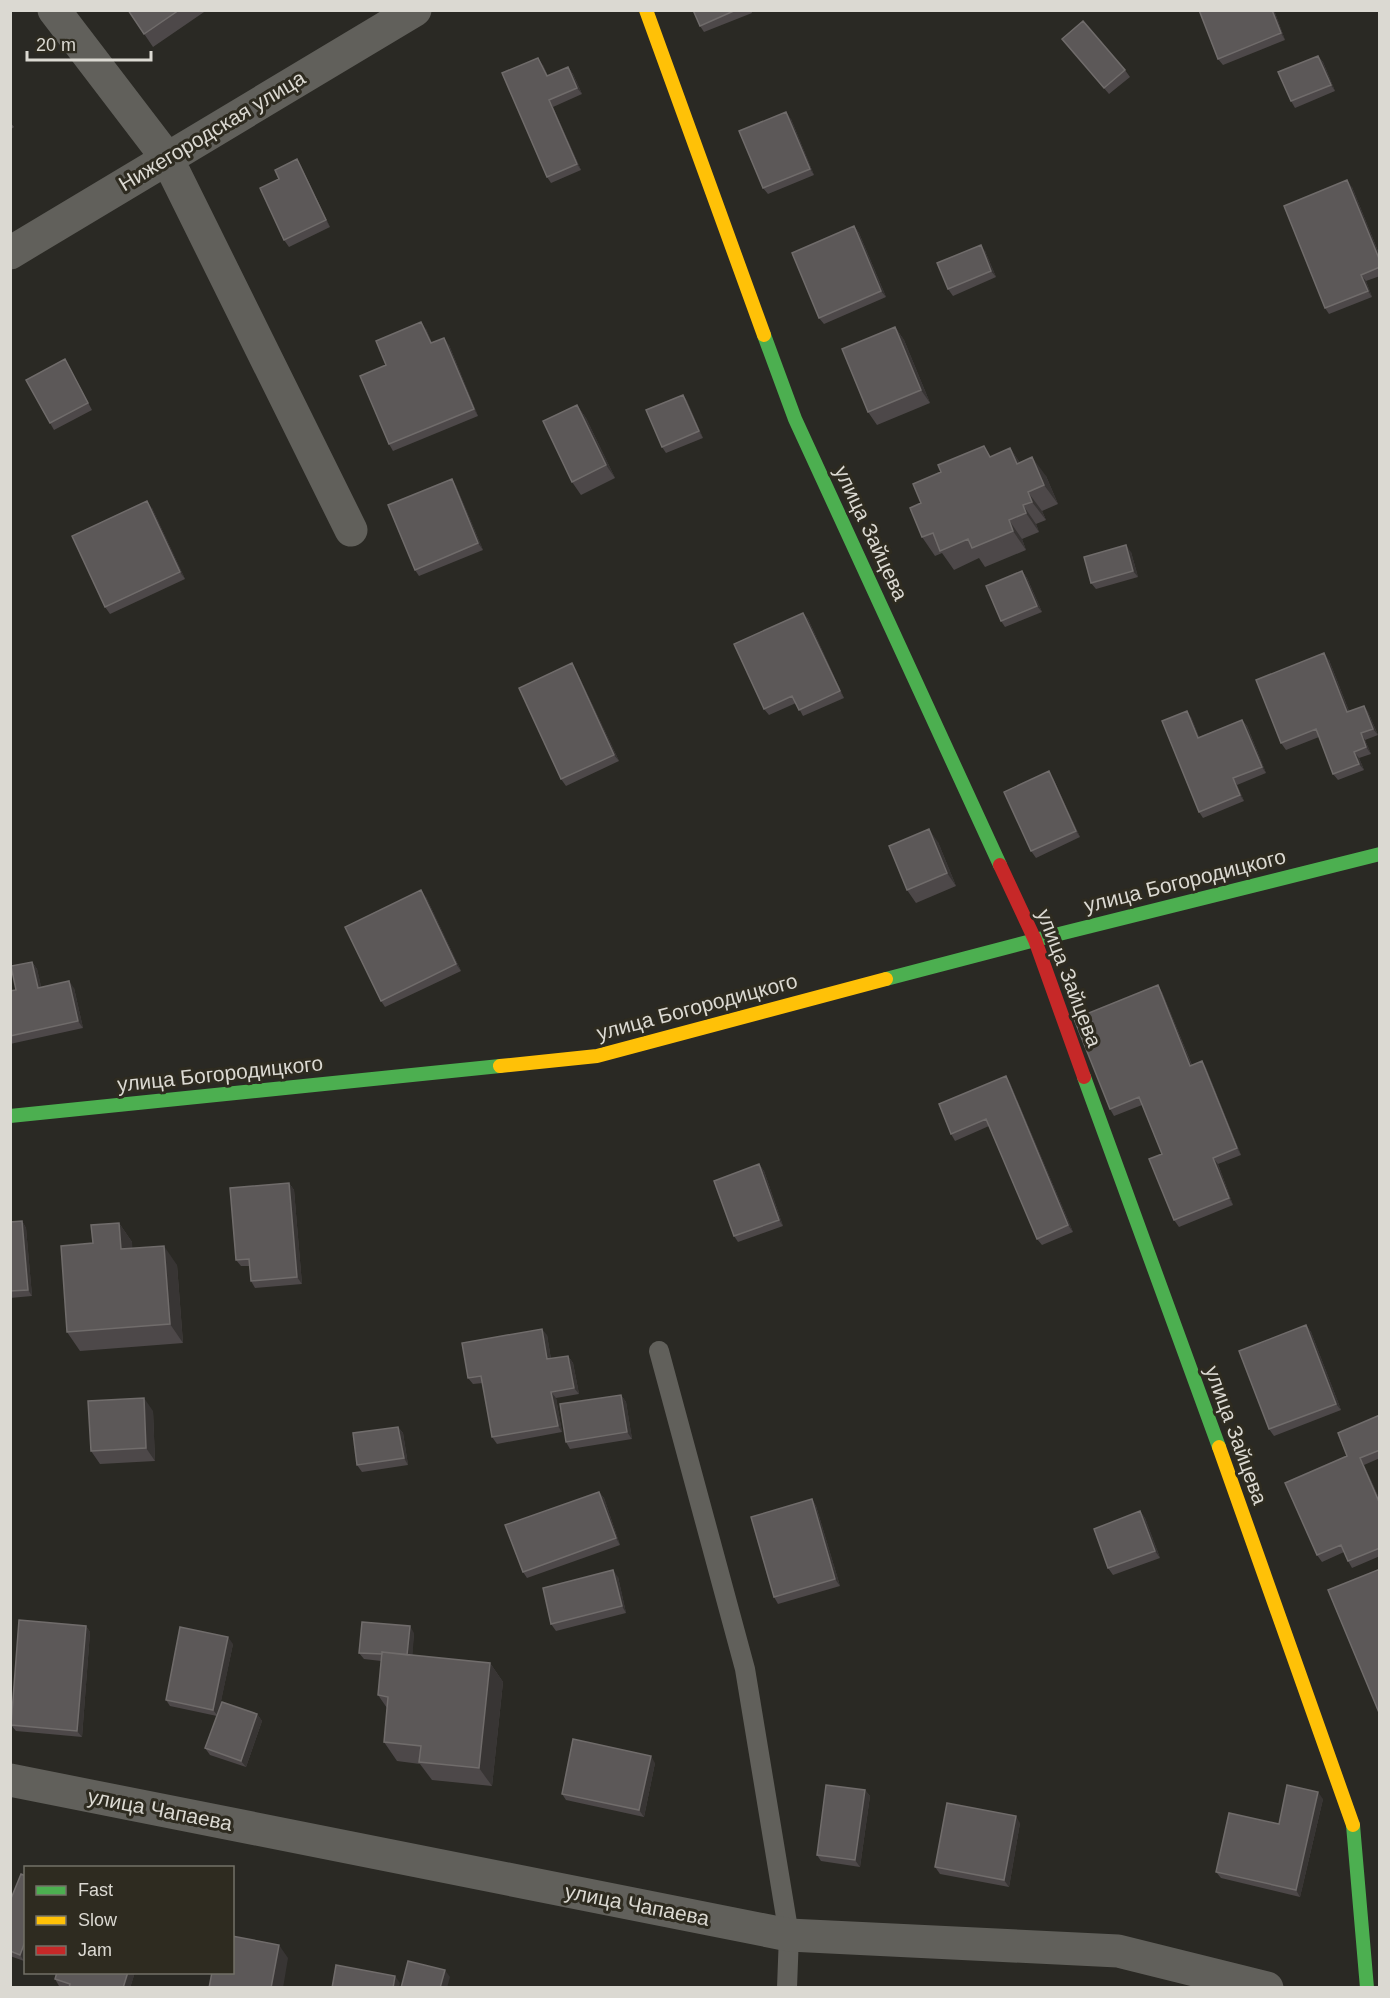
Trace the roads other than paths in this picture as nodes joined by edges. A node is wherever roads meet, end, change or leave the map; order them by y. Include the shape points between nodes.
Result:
1 (54, 10) edge
2 (415, 10) edge
3 (646, 10) edge
4 (167, 158) junction
5 (10, 253) edge
6 (351, 530) dead end
7 (1380, 854) edge
8 (1035, 940) junction
9 (10, 1116) edge
10 (659, 1351) dead end
11 (10, 1780) edge
12 (789, 1935) junction
13 (787, 1988) edge
14 (1268, 1988) edge
15 (1367, 1988) edge

1 - 4 street
2 - 4 street, Нижегородская улица
3 - 8 street, улица Зайцева via 795,419
4 - 5 street, Нижегородская улица
4 - 6 street
7 - 8 street, улица Богородицкого
8 - 9 street, улица Богородицкого via 597,1056
8 - 15 street, улица Зайцева via 1353,1819
10 - 12 lane via 745,1669
11 - 12 street, улица Чапаева
12 - 13 lane
12 - 14 street, улица Чапаева via 1119,1951

